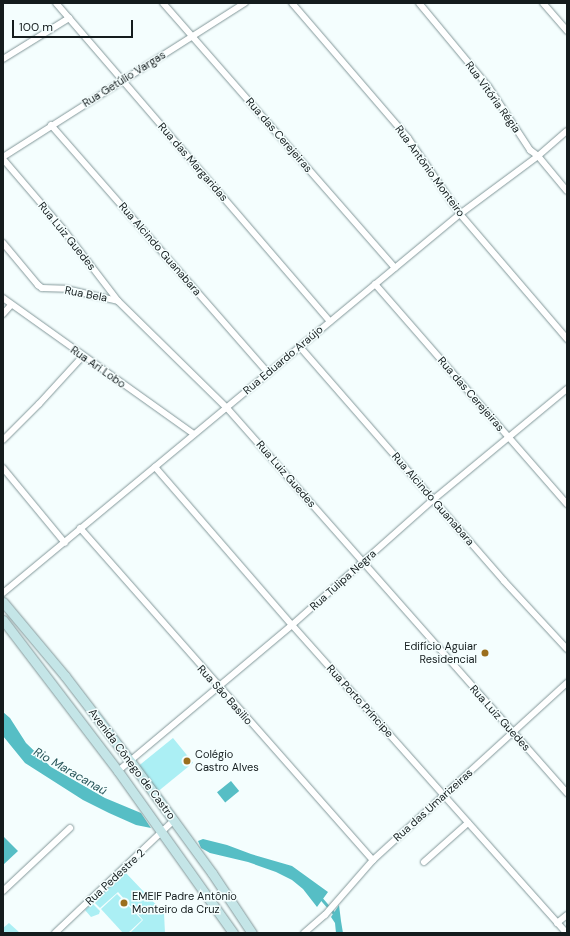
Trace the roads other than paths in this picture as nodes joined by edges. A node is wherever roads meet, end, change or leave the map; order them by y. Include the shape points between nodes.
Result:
1 (56, 3) edge
2 (163, 3) edge
3 (245, 3) edge
4 (292, 3) edge
5 (419, 3) edge
6 (543, 3) edge
7 (69, 18) junction
8 (567, 31) edge
9 (192, 38) junction
10 (3, 59) edge
11 (122, 80) junction
12 (51, 125) junction
13 (567, 131) edge
14 (538, 156) junction
15 (3, 158) edge
16 (567, 191) edge
17 (460, 214) junction
18 (3, 242) edge
19 (395, 268) junction
20 (375, 284) junction
21 (3, 298) edge
22 (118, 300) junction
23 (11, 305) junction
24 (3, 314) edge
25 (330, 321) junction
26 (567, 340) edge
27 (300, 347) junction
28 (83, 356) junction
29 (268, 373) junction
30 (567, 389) edge
31 (227, 408) junction
32 (194, 434) junction
33 (509, 438) junction
34 (3, 440) edge
35 (155, 467) junction
36 (3, 468) edge
37 (434, 499) junction
38 (567, 504) edge
39 (80, 528) junction
40 (65, 543) junction
41 (363, 562) junction
42 (3, 593) edge
43 (3, 602) edge
44 (3, 620) edge
45 (292, 625) junction
46 (567, 649) edge
47 (567, 683) edge
48 (219, 688) junction
49 (512, 732) junction
50 (131, 762) junction
51 (118, 771) junction
52 (567, 793) edge
53 (443, 796) junction
54 (174, 820) junction
55 (468, 823) junction
56 (70, 828) dead end
57 (162, 833) junction
58 (373, 860) junction
59 (424, 862) dead end
60 (3, 891) edge
61 (567, 915) edge
62 (557, 923) junction
63 (55, 933) edge
64 (233, 933) edge
65 (252, 933) edge
66 (304, 933) edge
67 (566, 933) edge

1 - 7 street, Rua das Margaridas
2 - 9 street, Rua das Cerejeiras
3 - 9 street, Rua Getúlio Vargas
4 - 17 street, Rua Antônio Monteiro via 408,138
5 - 14 street, Rua Vitória Régia via 488,86 530,150
6 - 8 street
7 - 10 street
7 - 11 street, Rua das Margaridas
9 - 11 street, Rua Getúlio Vargas
9 - 19 street, Rua das Cerejeiras
11 - 12 street, Rua Getúlio Vargas
11 - 25 street, Rua das Margaridas
12 - 15 street, Rua Getúlio Vargas
12 - 29 street, Rua Alcindo Guanabara
13 - 14 street, Rua Eduardo Araújo
14 - 16 street, Rua Vitória Régia
14 - 17 street, Rua Eduardo Araújo
15 - 22 street, Rua Luiz Guedes
17 - 19 street, Rua Eduardo Araújo
17 - 26 street, Rua Antônio Monteiro
18 - 22 street, Rua Bela via 42,288 66,288
19 - 20 street, Rua Eduardo Araújo
20 - 25 street, Rua Eduardo Araújo
20 - 33 street, Rua das Cerejeiras
21 - 23 street, Rua Ari Lobo
22 - 31 street, Rua Luiz Guedes
23 - 24 street
23 - 28 street, Rua Ari Lobo
25 - 27 street, Rua Eduardo Araújo
27 - 29 street, Rua Eduardo Araújo
27 - 37 street, Rua Alcindo Guanabara
28 - 32 street, Rua Ari Lobo
28 - 34 street
29 - 31 street, Rua Eduardo Araújo
30 - 33 street, Rua Tulipa Negra
31 - 32 street, Rua Eduardo Araújo
31 - 41 street, Rua Luiz Guedes
32 - 35 street, Rua Eduardo Araújo
33 - 37 street, Rua Tulipa Negra
33 - 38 street, Rua das Cerejeiras
35 - 39 street, Rua Eduardo Araújo
35 - 45 street, Rua Porto Príncipe
36 - 40 street
37 - 41 street, Rua Tulipa Negra
37 - 46 street, Rua Alcindo Guanabara via 504,581
39 - 40 street, Rua Eduardo Araújo
39 - 48 street, Rua São Basilio
40 - 42 street, Rua Eduardo Araújo
41 - 45 street, Rua Tulipa Negra
41 - 49 street, Rua Luiz Guedes
43 - 50 main road, Avenida Cônego de Castro via 65,676
44 - 51 main road, Avenida Cônego de Castro
45 - 48 street, Rua Tulipa Negra
45 - 53 street, Rua Porto Príncipe
47 - 49 street, Rua das Umarizeiras
48 - 50 street, Rua Tulipa Negra
48 - 58 street, Rua São Basilio
49 - 52 street, Rua Luiz Guedes
49 - 53 street, Rua das Umarizeiras
50 - 51 street, Rua Tulipa Negra
50 - 54 main road, Avenida Cônego de Castro
51 - 57 main road, Avenida Cônego de Castro
53 - 55 street, Rua Porto Príncipe
53 - 58 street, Rua das Umarizeiras
54 - 57 street, Rua Pedestre 2
54 - 65 main road, Avenida Cônego de Castro
55 - 59 street
55 - 62 street, Rua Porto Príncipe
56 - 60 street
57 - 63 street, Rua Pedestre 2
57 - 64 main road, Avenida Cônego de Castro
58 - 66 street, Rua das Umarizeiras via 325,915
61 - 62 street
62 - 67 street, Rua Porto Príncipe

